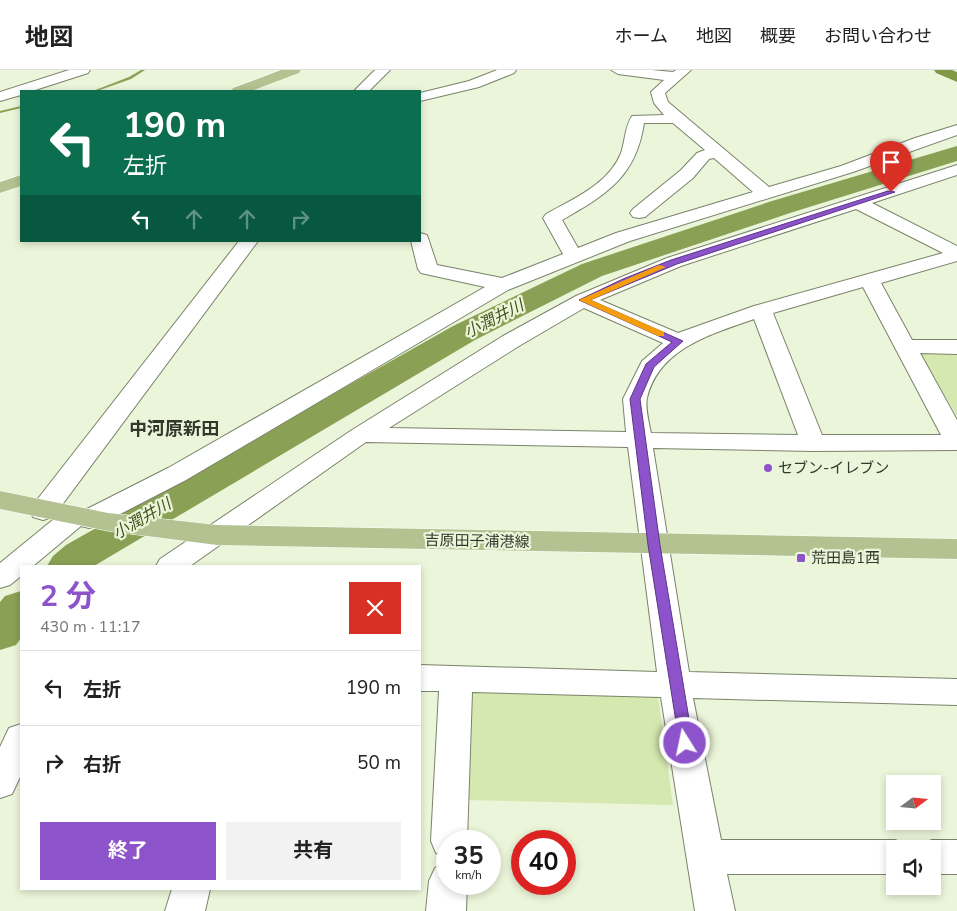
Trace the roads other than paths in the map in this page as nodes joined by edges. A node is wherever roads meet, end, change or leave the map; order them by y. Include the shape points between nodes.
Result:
1 (83, 70) edge
2 (294, 70) edge
3 (310, 70) edge
4 (383, 70) edge
5 (509, 70) edge
6 (618, 70) edge
7 (941, 70) edge
8 (680, 74) edge
9 (957, 78) edge
10 (20, 90) edge
11 (22, 90) edge
12 (241, 90) edge
13 (258, 90) edge
14 (362, 90) edge
15 (0, 97) edge
16 (421, 97) edge
17 (676, 119) junction
18 (957, 130) edge
19 (716, 152) junction
20 (957, 170) edge
21 (20, 174) edge
22 (20, 180) edge
23 (0, 182) edge
24 (0, 188) edge
25 (765, 193) junction
26 (858, 203) junction
27 (639, 213) dead end
28 (248, 242) edge
29 (421, 242) edge
30 (957, 254) edge
31 (573, 256) junction
32 (870, 281) junction
33 (501, 286) junction
34 (583, 300) junction
35 (761, 310) junction
36 (678, 341) junction
37 (906, 346) junction
38 (957, 346) edge
39 (361, 435) junction
40 (639, 440) junction
41 (957, 442) edge
42 (813, 443) junction
43 (0, 500) edge
44 (43, 511) junction
45 (87, 519) junction
46 (208, 534) junction
47 (654, 545) junction
48 (957, 549) edge
49 (171, 565) edge
50 (0, 578) edge
51 (421, 678) edge
52 (456, 680) junction
53 (675, 686) junction
54 (957, 692) edge
55 (20, 740) edge
56 (0, 783) edge
57 (449, 830) edge
58 (706, 857) junction
59 (886, 857) edge
60 (941, 857) edge
61 (957, 858) edge
62 (191, 890) edge
63 (447, 895) edge
64 (185, 911) edge
65 (446, 911) edge
66 (714, 911) edge

1 - 11 street
2 - 12 main road
3 - 13 main road
4 - 14 street
5 - 16 street via 474,84
6 - 8 street
7 - 9 highway
8 - 17 street via 658,92 661,102
10 - 15 street
17 - 19 street
17 - 31 street via 637,119 630,154 616,174 603,188 552,218
18 - 25 street via 847,169
19 - 25 street
19 - 27 street via 703,156 687,174
20 - 26 street
21 - 23 main road
22 - 24 main road
25 - 31 street
26 - 30 street
26 - 34 street via 674,262
28 - 44 street
29 - 33 street via 428,269
30 - 32 street
31 - 33 street
32 - 35 street
32 - 37 street
33 - 45 street via 177,474
34 - 36 street
34 - 39 street via 512,340
35 - 36 street
35 - 42 street
36 - 40 street via 650,366 635,399
37 - 38 street
37 - 41 street
39 - 40 street
39 - 46 street
40 - 42 street
40 - 47 street
41 - 42 street
43 - 44 main road, 吉原田子浦港線
44 - 45 main road, 吉原田子浦港線
45 - 46 main road, 吉原田子浦港線
45 - 50 street
46 - 47 main road, 吉原田子浦港線
46 - 49 street
47 - 48 main road, 吉原田子浦港線
47 - 53 street
51 - 52 street
52 - 53 street
52 - 57 street
53 - 54 street
53 - 58 street
55 - 56 street
58 - 59 street
58 - 66 street
60 - 61 street
62 - 64 street
63 - 65 street

